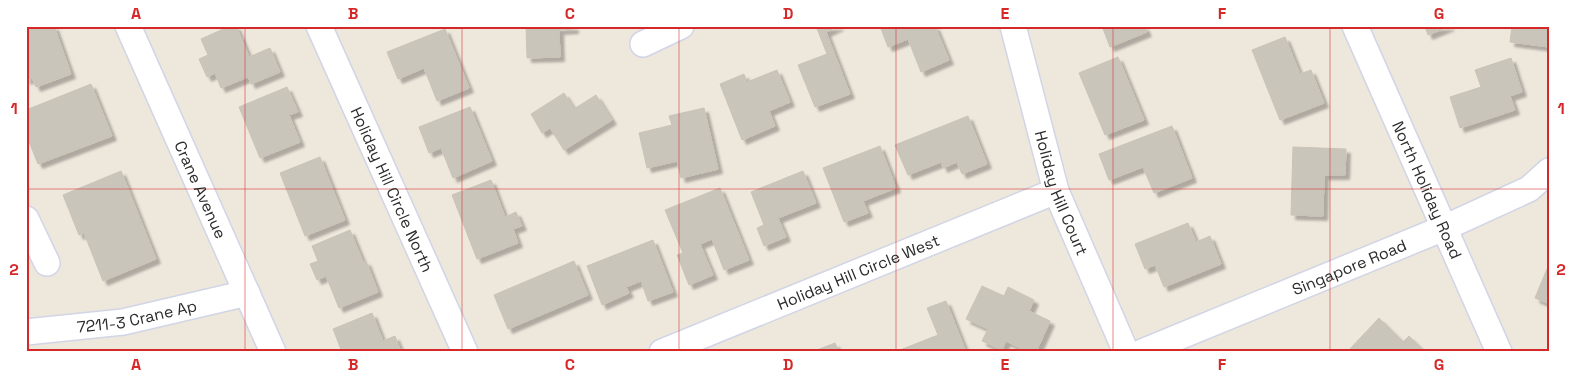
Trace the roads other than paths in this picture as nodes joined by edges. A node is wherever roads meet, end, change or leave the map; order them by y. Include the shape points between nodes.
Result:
1 (128, 26) edge
2 (319, 26) edge
3 (681, 26) edge
4 (1013, 26) edge
5 (1355, 26) edge
6 (643, 44) dead end
7 (1549, 171) edge
8 (1056, 191) junction
9 (26, 219) edge
10 (1444, 228) junction
11 (47, 263) dead end
12 (247, 293) junction
13 (26, 332) edge
14 (273, 352) edge
15 (465, 352) edge
16 (662, 352) edge
17 (1126, 352) edge
18 (1142, 352) edge
19 (1499, 352) edge

1 - 12 street, Crane Avenue
2 - 15 street, Holiday Hill Circle North
3 - 6 street
4 - 8 street, Holiday Hill Court
5 - 10 street, North Holiday Road
7 - 10 street, Singapore Road via 1528,189
8 - 16 street, Holiday Hill Circle West
8 - 17 street, Holiday Hill Court
9 - 11 street
10 - 18 street, Singapore Road
10 - 19 street, North Holiday Road
12 - 13 street, 7211-3 Crane Ap via 123,322
12 - 14 street, Crane Avenue

